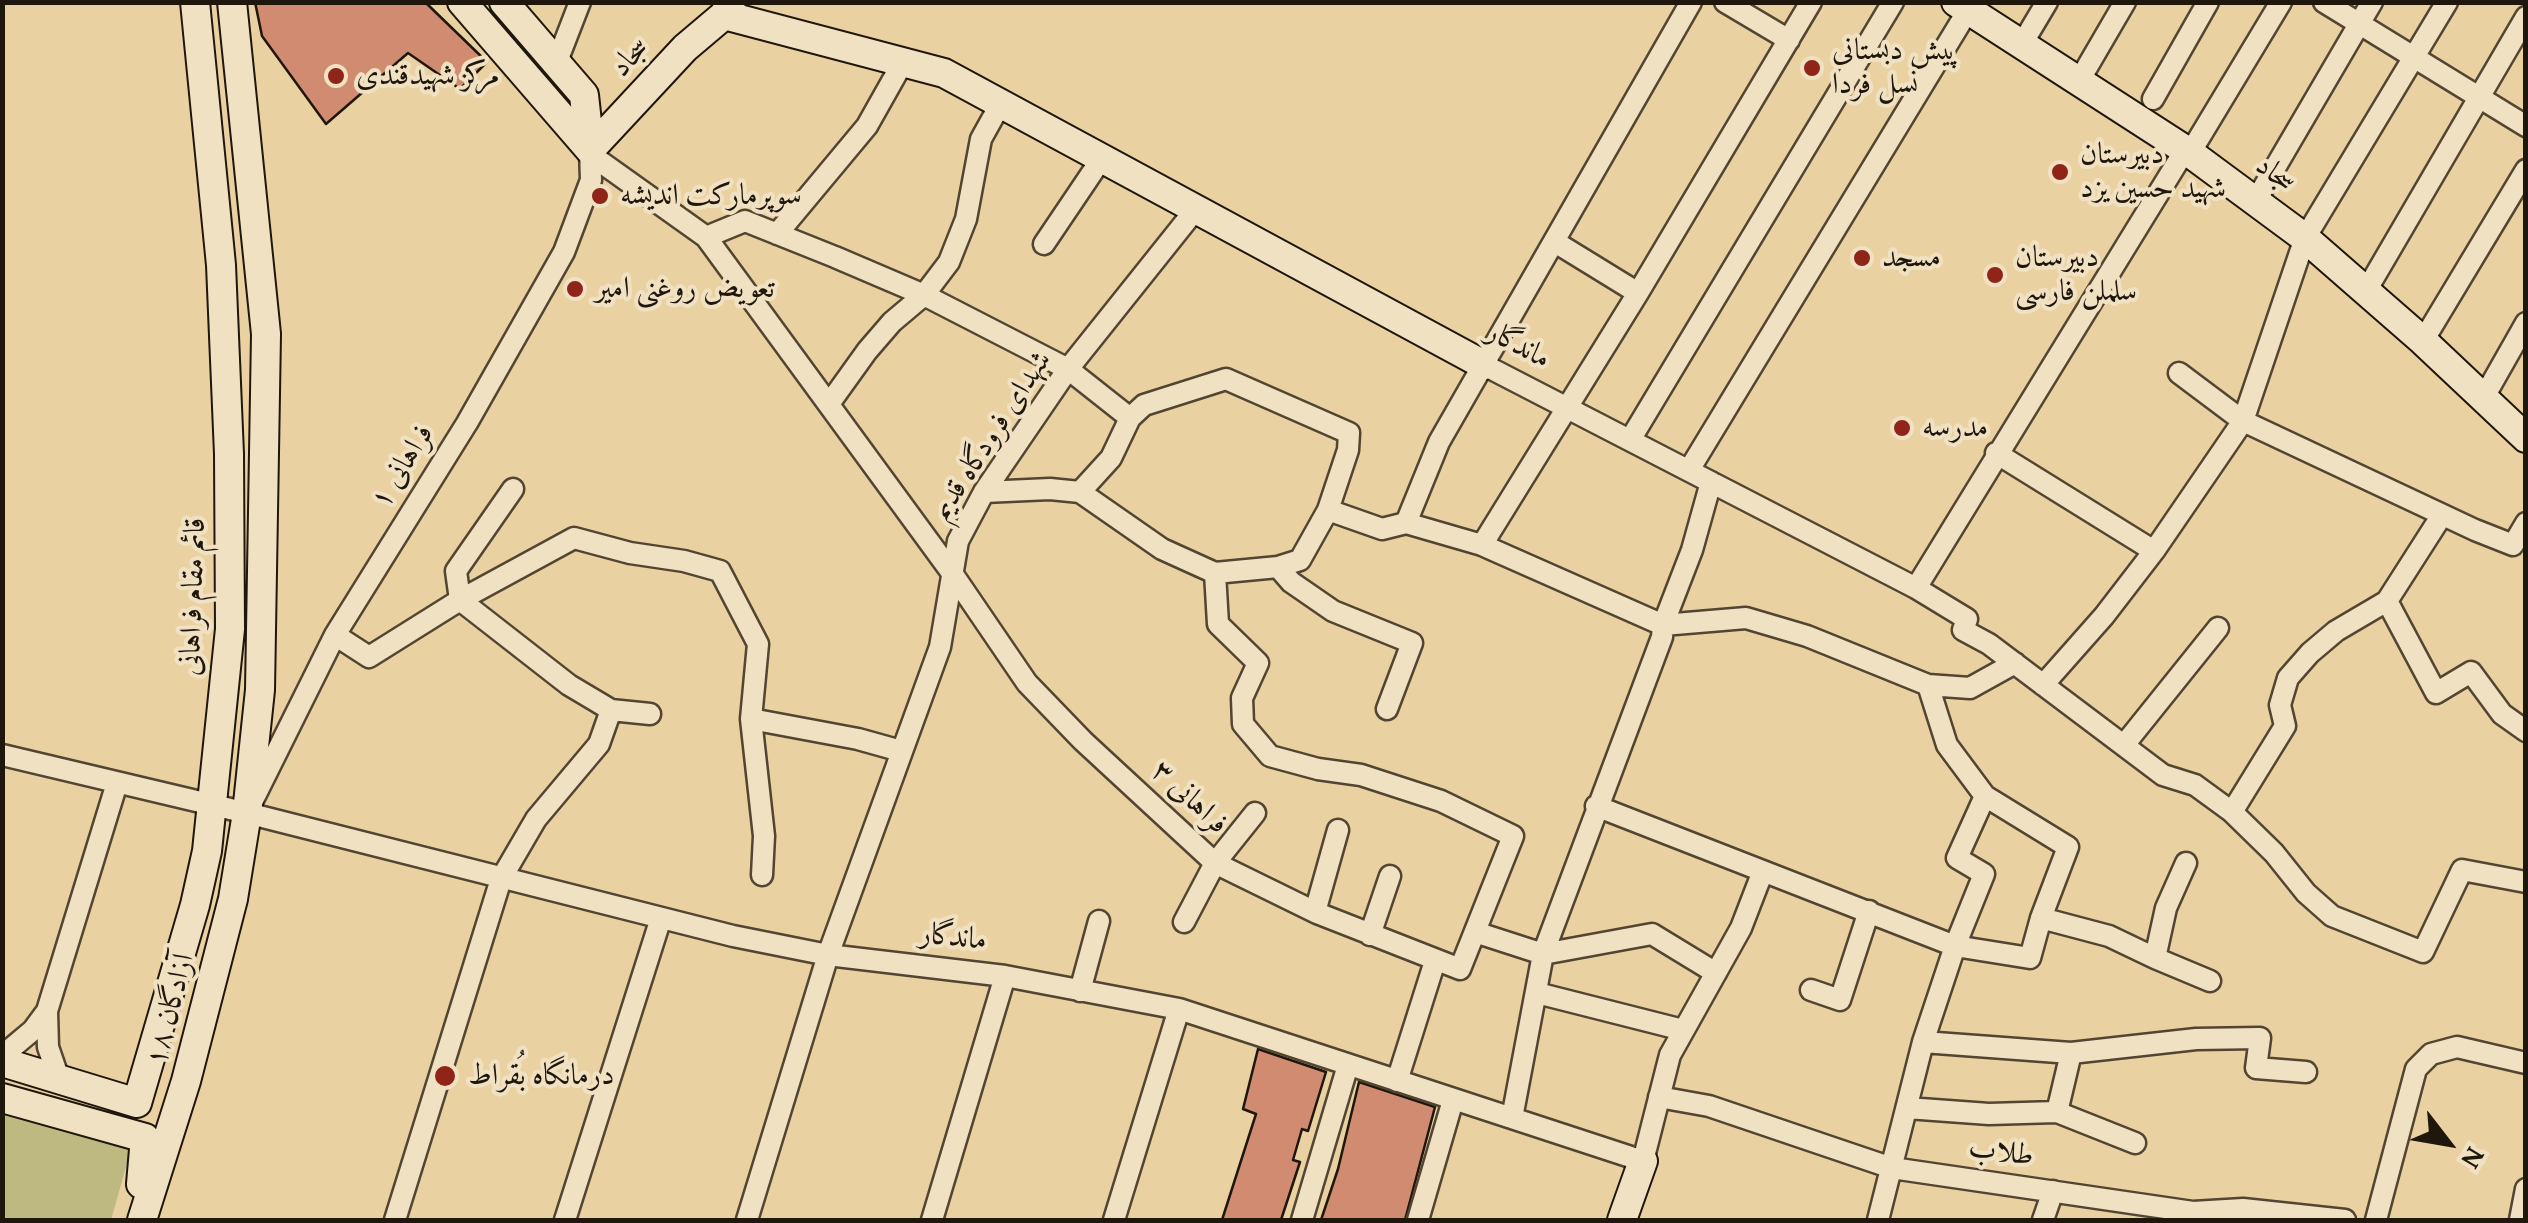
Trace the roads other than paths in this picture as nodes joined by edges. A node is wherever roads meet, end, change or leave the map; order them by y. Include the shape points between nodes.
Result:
1 (195, 2) edge
2 (232, 2) edge
3 (462, 2) edge
4 (504, 2) edge
5 (580, 2) edge
6 (1691, 2) edge
7 (1726, 2) edge
8 (1812, 2) edge
9 (1893, 2) edge
10 (2046, 2) edge
11 (2125, 2) edge
12 (2208, 2) edge
13 (2281, 2) edge
14 (2324, 2) edge
15 (2372, 2) edge
16 (2447, 2) edge
17 (1966, 5) edge
18 (727, 9) edge
19 (2526, 17) edge
20 (2360, 24) junction
21 (1789, 40) junction
22 (2022, 44) junction
23 (2414, 58) junction
24 (903, 62) junction
25 (556, 64) junction
26 (2079, 81) junction
27 (2478, 98) junction
28 (2153, 99) dead end
29 (1001, 104) junction
30 (2526, 126) edge
31 (2188, 151) junction
32 (591, 152) junction
33 (1102, 158) junction
34 (2526, 170) edge
35 (2256, 202) junction
36 (1194, 210) junction
37 (778, 234) junction
38 (706, 237) junction
39 (2305, 238) junction
40 (1555, 242) junction
41 (1044, 244) dead end
42 (2366, 291) junction
43 (1638, 294) junction
44 (924, 295) junction
45 (2526, 322) edge
46 (2424, 340) junction
47 (1484, 365) junction
48 (1068, 370) junction
49 (2179, 373) dead end
50 (2484, 397) junction
51 (829, 404) junction
52 (1567, 408) junction
53 (1130, 418) junction
54 (2242, 421) junction
55 (2526, 438) edge
56 (1630, 440) junction
57 (1996, 453) junction
58 (1689, 470) junction
59 (1711, 482) junction
60 (513, 489) dead end
61 (984, 492) junction
62 (1080, 492) junction
63 (1328, 510) junction
64 (2442, 514) junction
65 (1406, 523) junction
66 (2526, 523) edge
67 (1482, 544) junction
68 (2154, 551) junction
69 (1278, 567) junction
70 (952, 573) junction
71 (1214, 573) junction
72 (1916, 588) junction
73 (460, 600) junction
74 (2387, 601) junction
75 (1663, 625) junction
76 (2218, 628) dead end
77 (336, 635) junction
78 (2015, 664) junction
79 (1928, 685) junction
80 (2043, 686) junction
81 (611, 710) junction
82 (1387, 710) dead end
83 (650, 714) dead end
84 (751, 719) junction
85 (2526, 731) edge
86 (2124, 746) junction
87 (901, 751) junction
88 (2, 756) edge
89 (117, 783) junction
90 (1985, 796) junction
91 (212, 806) junction
92 (1596, 806) junction
93 (247, 812) junction
94 (2232, 812) junction
95 (1255, 813) dead end
96 (1338, 830) dead end
97 (1215, 863) junction
98 (2186, 863) dead end
99 (1764, 871) junction
100 (762, 875) dead end
101 (1390, 876) dead end
102 (500, 880) junction
103 (2526, 882) edge
104 (1869, 911) junction
105 (1315, 912) junction
106 (661, 918) junction
107 (2041, 918) junction
108 (1098, 921) dead end
109 (1184, 922) dead end
110 (1475, 932) junction
111 (1370, 935) junction
112 (1954, 946) junction
113 (1543, 954) junction
114 (828, 955) junction
115 (2155, 958) junction
116 (1434, 960) junction
117 (1716, 972) junction
118 (1005, 976) junction
119 (2210, 981) dead end
120 (1811, 990) dead end
121 (1080, 991) junction
122 (1537, 993) junction
123 (1178, 1009) junction
124 (47, 1012) junction
125 (1684, 1030) junction
126 (1924, 1042) junction
127 (2070, 1053) junction
128 (2, 1059) edge
129 (2526, 1064) edge
130 (1348, 1065) junction
131 (2306, 1072) dead end
132 (60, 1079) junction
133 (1397, 1081) junction
134 (1658, 1097) junction
135 (2, 1098) edge
136 (1453, 1100) junction
137 (1907, 1108) junction
138 (2057, 1112) junction
139 (1512, 1118) junction
140 (2134, 1143) dead end
141 (1643, 1161) junction
142 (1892, 1168) junction
143 (2526, 1189) edge
144 (2053, 1191) junction
145 (2192, 1216) edge
146 (138, 1220) edge
147 (395, 1220) edge
148 (565, 1220) edge
149 (747, 1220) edge
150 (932, 1220) edge
151 (1114, 1220) edge
152 (1302, 1220) edge
153 (1418, 1220) edge
154 (1622, 1220) edge
155 (1878, 1220) edge
156 (2043, 1220) edge
157 (2345, 1220) edge
158 (2376, 1220) edge
159 (2520, 1220) edge

1 - 91 street, قائم مقام فراهانی via 221,265 229,454 230,630
2 - 93 street via 266,334 260,690
3 - 32 street
4 - 25 street
5 - 25 street
6 - 40 street
7 - 21 street
8 - 21 street
9 - 56 street
10 - 22 street
11 - 26 street
12 - 28 street
13 - 31 street
14 - 20 street
15 - 20 street
16 - 23 street
17 - 22 street, سجاد
17 - 58 street
18 - 24 street, ماندگار
18 - 32 street, سجاد
19 - 27 street
20 - 23 street
20 - 35 street
21 - 43 street
22 - 26 street, سجاد
23 - 27 street
23 - 39 street
24 - 29 street, ماندگار via 944,73
24 - 37 street via 867,126
25 - 32 street via 584,95
26 - 31 street, سجاد
27 - 30 street
27 - 42 street
29 - 33 street, ماندگار
29 - 44 street via 981,139 966,219 949,262
31 - 35 street, سجاد
31 - 57 street
32 - 38 street, فراهانی ۳
32 - 77 street, فراهانی ۱ via 591,180 564,252
33 - 36 street, ماندگار
33 - 41 street
34 - 46 street
35 - 39 street, سجاد
36 - 47 street, ماندگار
36 - 48 street, شهدای فرودگاه قدیم
37 - 38 street via 745,220
37 - 44 street
38 - 51 street, فراهانی ۳
39 - 42 street, سجاد
39 - 54 street
40 - 43 street
40 - 47 street
42 - 46 street, سجاد
43 - 52 street
44 - 48 street
44 - 51 street via 867,350
45 - 50 street
46 - 50 street, سجاد
47 - 52 street, ماندگار
47 - 65 street via 1439,442
48 - 53 street
48 - 61 street, شهدای فرودگاه قدیم
49 - 54 street
50 - 55 street, سجاد
51 - 70 street, فراهانی ۳
52 - 56 street, ماندگار
52 - 67 street
53 - 62 street via 1111,458
53 - 63 street via 1144,405 1226,379 1350,433
54 - 64 street
54 - 68 street
56 - 58 street, ماندگار
57 - 68 street
57 - 72 street
58 - 59 street, ماندگار
59 - 72 street, ماندگار
59 - 75 street
60 - 73 street via 456,571
61 - 62 street
61 - 70 street, شهدای فرودگاه قدیم via 958,541
62 - 71 street via 1162,549
63 - 65 street via 1382,529
63 - 69 street via 1300,560
64 - 66 street via 2512,544
64 - 74 street
65 - 67 street
67 - 75 street
68 - 80 street
69 - 71 street
69 - 82 street via 1333,611 1412,643
70 - 87 street, شهدای فرودگاه قدیم via 940,647
70 - 97 street, فراهانی ۳ via 1028,683
71 - 110 street via 1218,624 1258,663 1242,698 1243,724 1270,756 1361,775 1512,836
72 - 78 street, ماندگار via 1967,619 1963,630
73 - 77 street via 368,657
73 - 81 street
73 - 84 street via 574,538 720,570 758,644
74 - 85 street via 2436,694 2471,672 2502,714
74 - 94 street via 2336,631 2288,678 2280,705 2285,726
75 - 79 street via 1746,618
75 - 92 street
76 - 86 street
77 - 93 street, فراهانی ۱
78 - 79 street via 1970,688
78 - 80 street, ماندگار
79 - 90 street via 1947,745
80 - 86 street, ماندگار
81 - 83 street
81 - 102 street via 598,744 536,819
84 - 87 street
84 - 100 street
86 - 94 street, ماندگار
87 - 114 street, شهدای فرودگاه قدیم
88 - 89 street, ماندگار
89 - 91 street, ماندگار
89 - 124 street
90 - 107 street via 2068,847
90 - 112 street via 1957,858 1984,874
91 - 93 street, ماندگار
91 - 132 street, قائم مقام فراهانی via 195,905 137,1104
92 - 99 street
92 - 113 street
93 - 102 street, ماندگار
93 - 146 street, آزادگان ۱۸ via 208,999
94 - 103 street, ماندگار via 2332,916 2424,952 2462,870
95 - 97 street
96 - 105 street
97 - 105 street, فراهانی ۳
97 - 109 street
98 - 115 street via 2166,908
99 - 104 street
99 - 117 street
101 - 111 street
102 - 106 street, ماندگار
102 - 147 street
104 - 112 street
104 - 120 street via 1840,1000
105 - 111 street, فراهانی ۳
106 - 114 street, ماندگار
106 - 148 street
107 - 112 street via 2030,958
107 - 115 street via 2108,936
108 - 121 street
110 - 113 street
110 - 116 street, فراهانی ۳ via 1460,969
111 - 116 street, فراهانی ۳
112 - 126 street
113 - 117 street via 1652,934
113 - 122 street
114 - 118 street, ماندگار
114 - 149 street, شهدای فرودگاه قدیم
115 - 119 street
116 - 133 street
117 - 125 street
118 - 121 street, ماندگار
118 - 150 street
121 - 123 street, ماندگار
122 - 125 street
122 - 139 street
123 - 130 street, ماندگار
123 - 151 street
124 - 128 street
124 - 132 street via 48,1047
125 - 134 street
126 - 127 street
126 - 137 street
127 - 131 street via 2260,1038 2256,1068
127 - 138 street
128 - 132 street
129 - 158 street via 2458,1047 2431,1054 2416,1069
130 - 133 street, ماندگار
130 - 152 street
133 - 136 street, ماندگار
134 - 141 street
134 - 142 street, طلاب via 1709,1106
135 - 146 street via 145,1138
136 - 139 street, ماندگار
136 - 153 street
137 - 138 street
137 - 142 street
138 - 140 street
139 - 141 street, ماندگار
141 - 154 street
142 - 144 street, طلاب
142 - 155 street
143 - 159 street
144 - 145 street, طلاب
144 - 156 street
145 - 157 street, طلاب via 2243,1208

